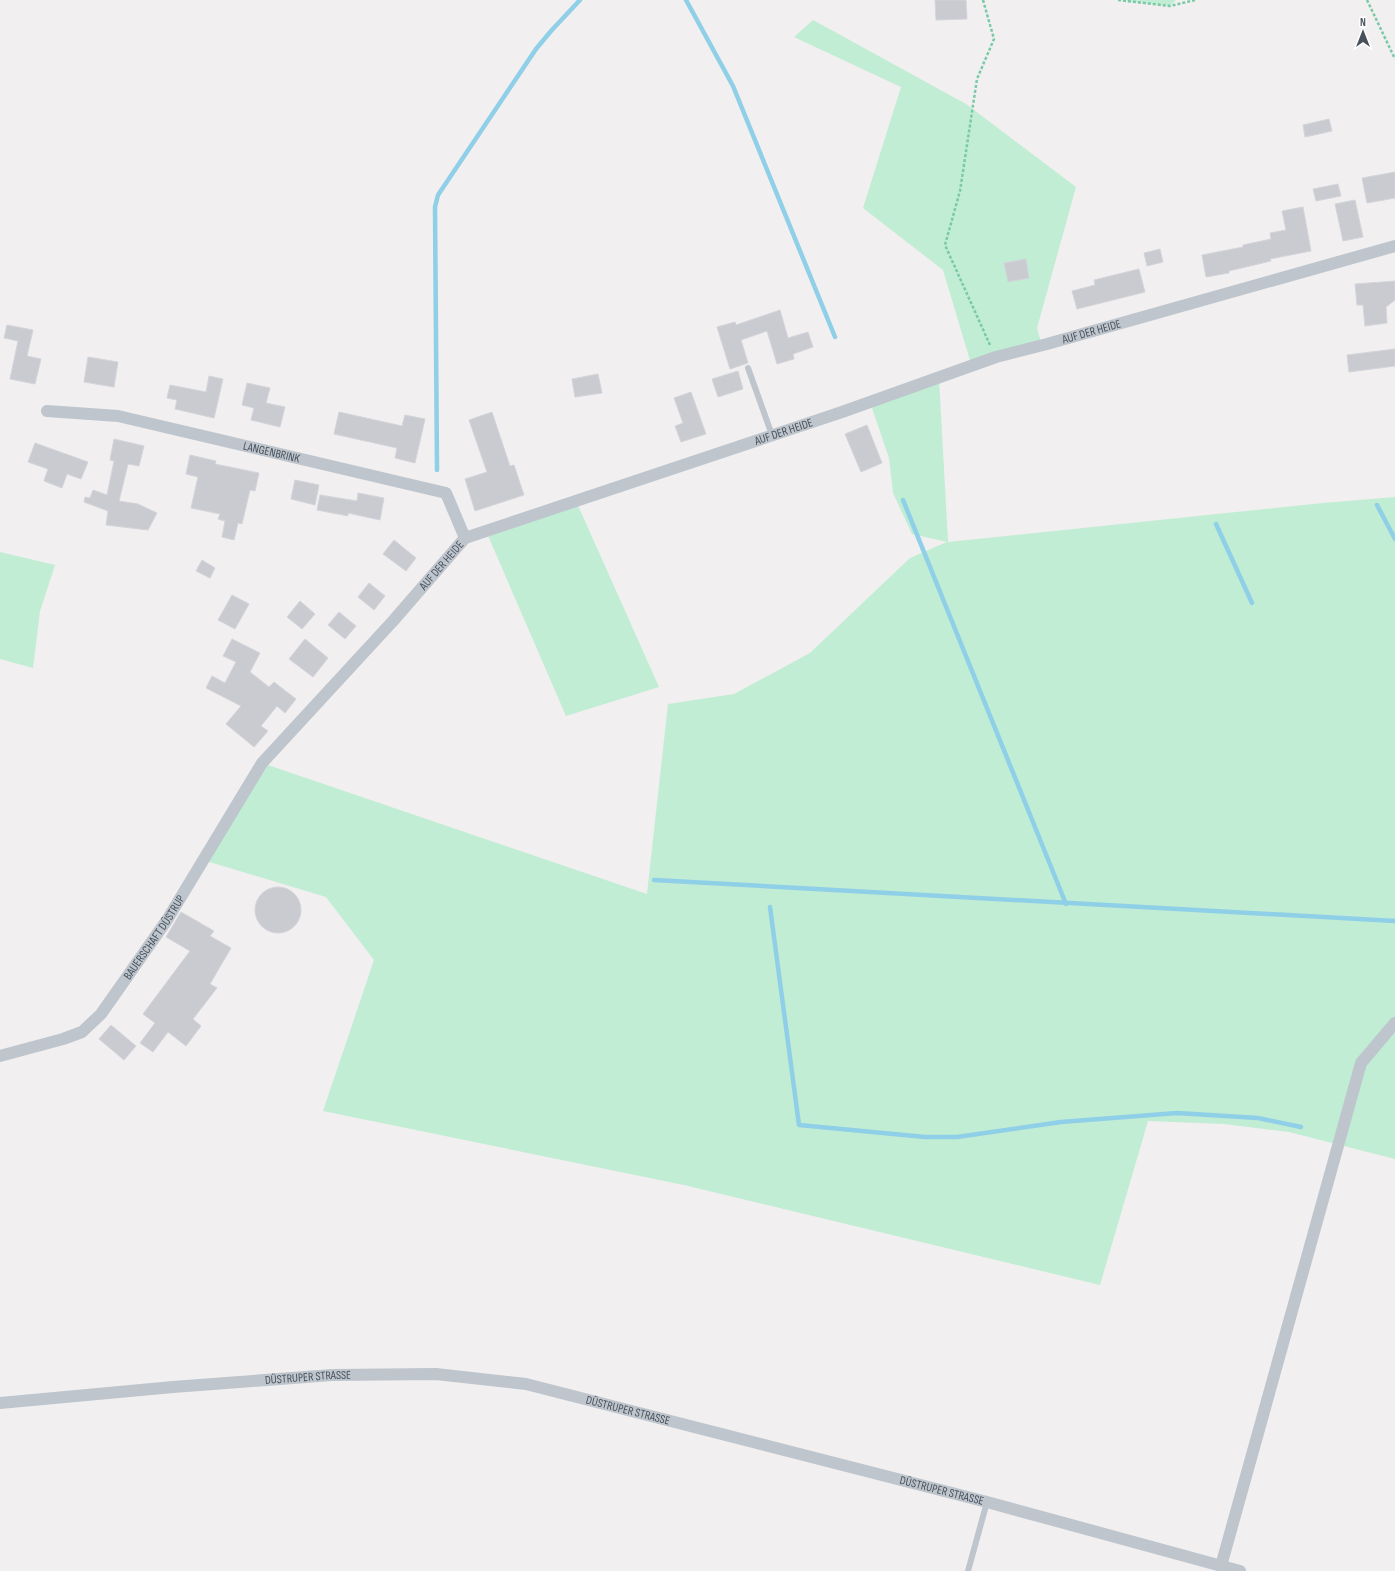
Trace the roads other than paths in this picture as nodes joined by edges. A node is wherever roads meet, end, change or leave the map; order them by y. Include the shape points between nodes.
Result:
1 (1395, 246) edge
2 (748, 368) dead end
3 (47, 411) dead end
4 (772, 435) junction
5 (465, 538) junction
6 (262, 763) joint
7 (1395, 1023) edge
8 (0, 1056) edge
9 (0, 1403) edge
10 (987, 1502) junction
11 (1221, 1566) junction
12 (968, 1571) edge
13 (1240, 1571) edge

1 - 4 street, AUF DER HEIDE via 996,358
2 - 4 lane
3 - 5 street, LANGENBRINK via 118,416 446,493
4 - 5 street, AUF DER HEIDE
5 - 6 street, AUF DER HEIDE via 393,621
6 - 8 street, BAUERSCHAFT DÜSTRUP via 167,920 100,1014 82,1032
7 - 11 street via 1361,1063
9 - 10 street, DÜSTRUPER STRASSE via 173,1386 325,1375 436,1374 526,1384
10 - 11 street, DÜSTRUPER STRASSE
10 - 12 lane
11 - 13 street, DÜSTRUPER STRASSE

